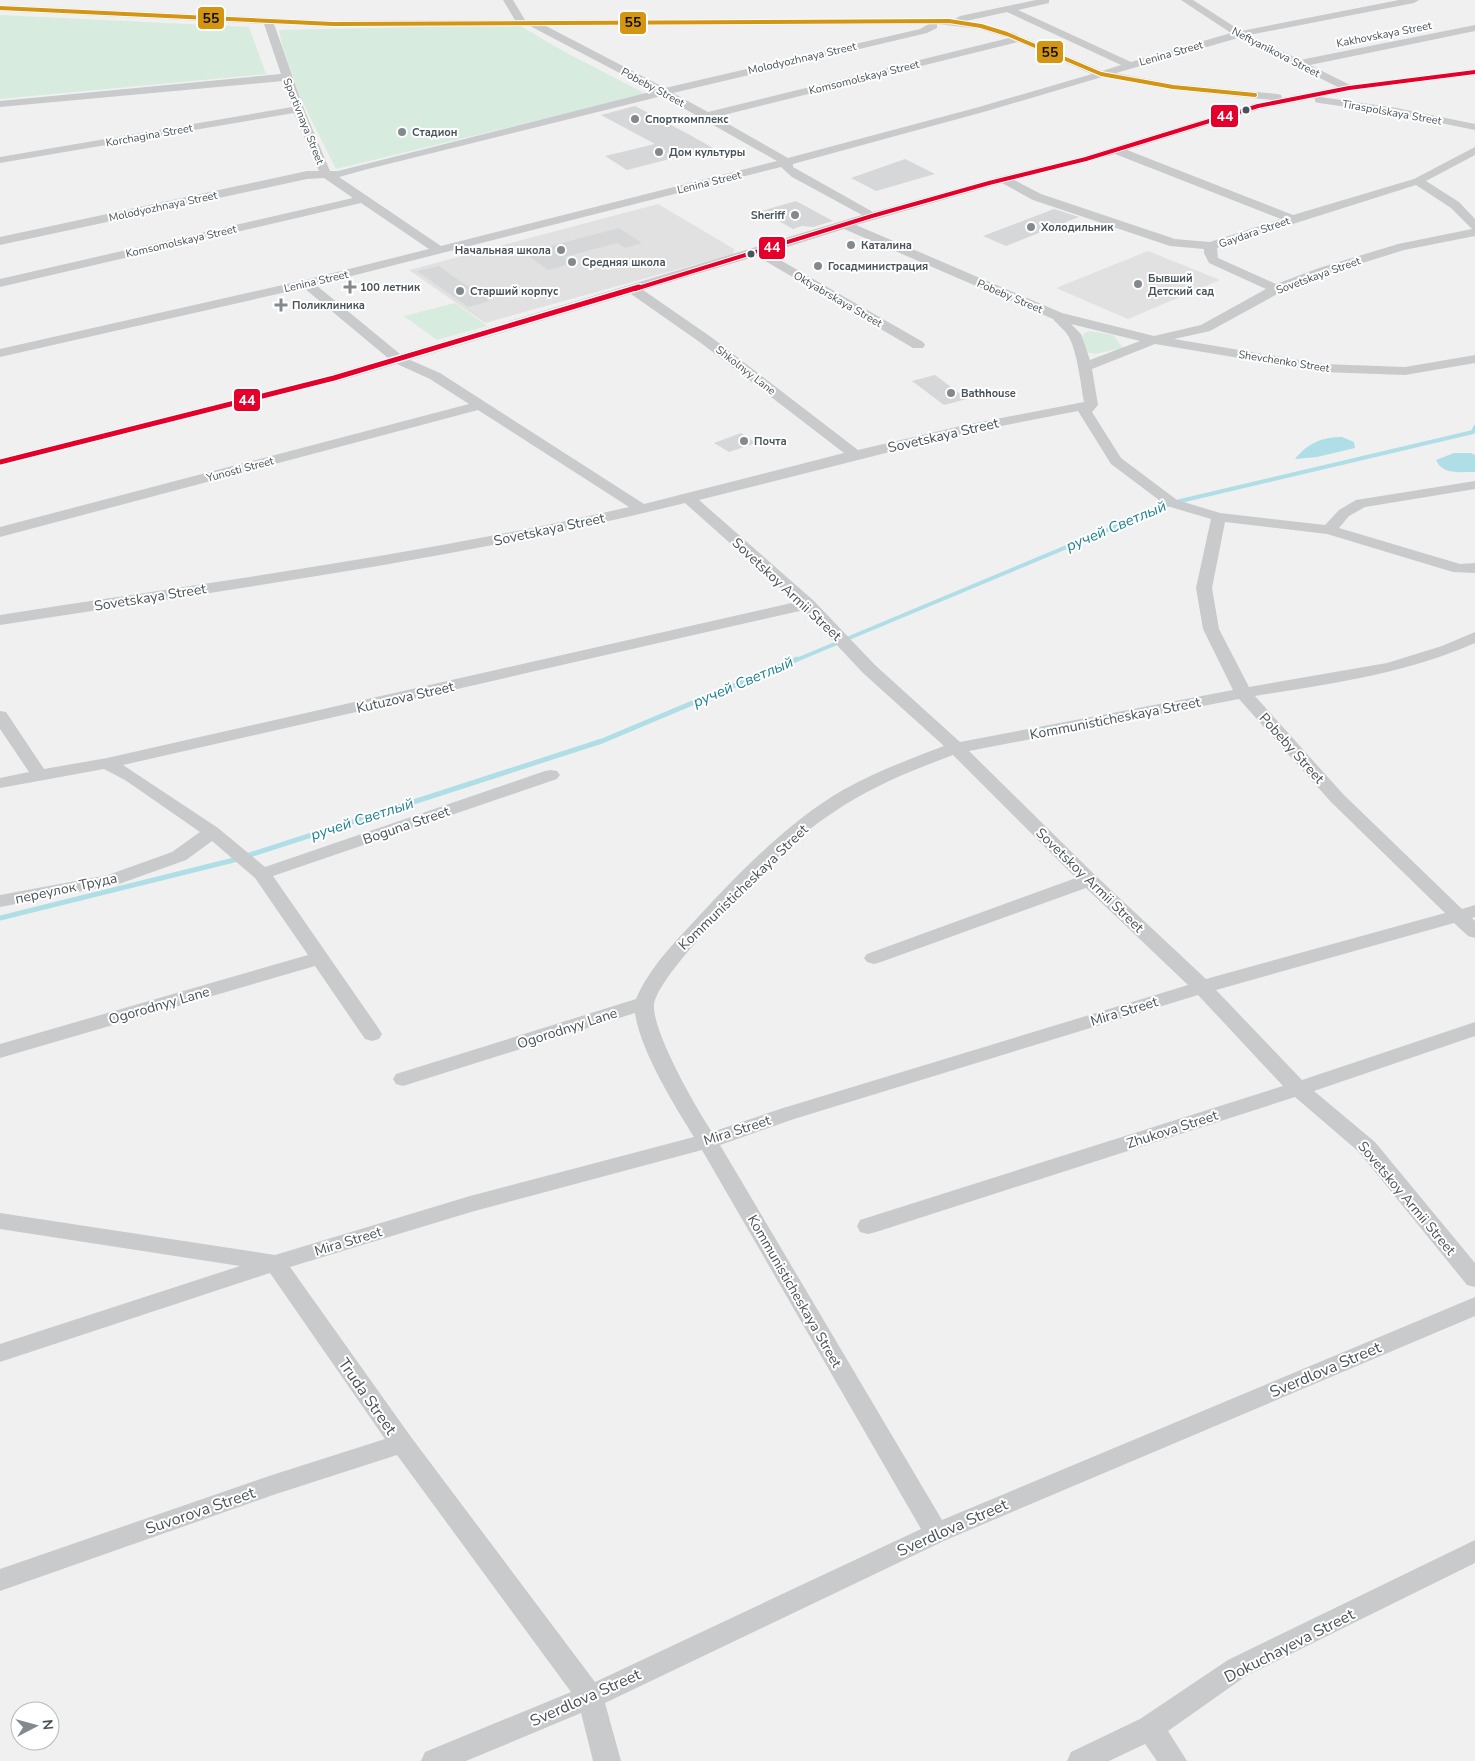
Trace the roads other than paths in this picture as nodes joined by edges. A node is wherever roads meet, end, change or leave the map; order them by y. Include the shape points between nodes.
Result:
1 (508, 0) edge
2 (1186, 0) edge
3 (1414, 0) edge
4 (1045, 1) dead end
5 (0, 8) edge
6 (1008, 9) junction
7 (944, 21) junction
8 (268, 22) junction
9 (526, 22) junction
10 (1475, 28) edge
11 (1239, 34) junction
12 (1020, 39) junction
13 (1298, 64) junction
14 (1129, 65) junction
15 (1475, 72) edge
16 (1101, 74) junction
17 (287, 77) junction
18 (1349, 88) junction
19 (664, 92) junction
20 (1233, 93) junction
21 (1296, 98) junction
22 (0, 104) edge
23 (1258, 106) junction
24 (298, 109) junction
25 (1397, 111) junction
26 (708, 116) junction
27 (1475, 127) edge
28 (1116, 150) junction
29 (1475, 150) edge
30 (0, 160) edge
31 (787, 162) junction
32 (326, 174) junction
33 (1003, 179) junction
34 (1418, 181) junction
35 (363, 199) junction
36 (872, 216) junction
37 (1292, 219) junction
38 (845, 224) junction
39 (1475, 226) edge
40 (1475, 232) edge
41 (0, 241) edge
42 (1174, 243) junction
43 (1211, 246) junction
44 (440, 251) junction
45 (758, 252) junction
46 (1213, 260) junction
47 (0, 283) edge
48 (306, 284) junction
49 (634, 289) junction
50 (1276, 289) junction
51 (1057, 316) junction
52 (1154, 340) junction
53 (918, 346) dead end
54 (0, 353) edge
55 (398, 359) junction
56 (1475, 359) edge
57 (1083, 368) junction
58 (480, 405) junction
59 (1091, 406) junction
60 (855, 455) junction
61 (0, 462) edge
62 (1475, 485) edge
63 (688, 498) junction
64 (642, 509) junction
65 (1219, 517) junction
66 (1330, 530) junction
67 (0, 532) edge
68 (1467, 568) edge
69 (1475, 576) edge
70 (808, 604) junction
71 (0, 620) edge
72 (1475, 637) edge
73 (1243, 693) junction
74 (0, 716) edge
75 (956, 748) junction
76 (107, 764) junction
77 (551, 775) dead end
78 (40, 776) junction
79 (0, 782) edge
80 (212, 832) junction
81 (262, 874) junction
82 (1088, 880) junction
83 (0, 902) edge
84 (1466, 913) edge
85 (1475, 932) edge
86 (318, 958) junction
87 (874, 958) dead end
88 (1202, 987) junction
89 (644, 1003) junction
90 (1475, 1029) edge
91 (372, 1034) dead end
92 (0, 1051) edge
93 (403, 1079) dead end
94 (1298, 1089) junction
95 (707, 1141) junction
96 (0, 1221) edge
97 (868, 1226) dead end
98 (275, 1263) junction
99 (1475, 1279) edge
100 (1475, 1306) edge
101 (0, 1353) edge
102 (402, 1444) junction
103 (937, 1533) junction
104 (1475, 1551) edge
105 (0, 1580) edge
106 (590, 1697) junction
107 (1150, 1728) junction
108 (435, 1761) edge
109 (608, 1761) edge
110 (1081, 1761) edge
111 (1173, 1761) edge

1 - 9 street
2 - 11 street, Neftyanikova Street
3 - 11 street, Lenina Street
4 - 6 street
5 - 8 street, Tiraspolskaya Street
6 - 7 street
6 - 14 street
7 - 9 street, Tiraspolskaya Street
7 - 12 street, Tiraspolskaya Street via 981,26
7 - 19 street, Molodyozhnaya Street via 923,31
8 - 9 street, Tiraspolskaya Street
8 - 17 street, Sportivnaya Street
9 - 19 street, Pobeby Street
10 - 13 street, Kakhovskaya Street
11 - 13 street, Neftyanikova Street
11 - 14 street, Lenina Street
12 - 16 street, Tiraspolskaya Street
12 - 26 street, Komsomolskaya Street
13 - 18 street, Neftyanikova Street
14 - 16 street, Lenina Street
15 - 18 street
16 - 20 street, Tiraspolskaya Street via 1173,87
16 - 31 street, Lenina Street
17 - 22 street
17 - 24 street, Sportivnaya Street
18 - 21 street
18 - 25 street, Neftyanikova Street
19 - 26 street, Pobeby Street
19 - 32 street, Molodyozhnaya Street via 340,174
20 - 21 street, Tiraspolskaya Street
20 - 23 street via 1252,99
21 - 23 street
21 - 25 street, Tiraspolskaya Street
23 - 28 street
24 - 30 street, Korchagina Street
24 - 32 street, Sportivnaya Street
25 - 27 street, Tiraspolskaya Street
26 - 31 street, Pobeby Street
28 - 33 street
28 - 37 street
29 - 34 street, Gaydara Street
31 - 36 street, Pobeby Street via 788,168 796,175
31 - 44 street, Lenina Street
32 - 35 street, Sportivnaya Street
32 - 41 street, Molodyozhnaya Street via 307,175
33 - 36 street
33 - 42 street, Gaydara Street via 1037,197
34 - 37 street, Gaydara Street
34 - 39 street via 1455,205
35 - 44 street, Sportivnaya Street
35 - 47 street, Komsomolskaya Street
36 - 38 street
37 - 43 street, Gaydara Street
38 - 45 street
38 - 51 street, Pobeby Street
40 - 50 street, Sovetskaya Street via 1402,247
42 - 43 street, Gaydara Street
42 - 46 street
43 - 46 street
44 - 48 street, Lenina Street
45 - 49 street
45 - 53 street, Oktyabrskaya Street
46 - 50 street
48 - 54 street, Lenina Street
48 - 55 street
49 - 55 street
49 - 60 street, Shkolnyy Lane
50 - 52 street, Sovetskaya Street via 1205,328
51 - 52 street, Pobeby Street
51 - 57 street via 1074,334 1082,353
52 - 56 street, Shevchenko Street via 1323,368 1405,371
52 - 57 street, Sovetskaya Street
55 - 58 street via 435,376
55 - 61 street
57 - 59 street
58 - 64 street
58 - 67 street, Yunosti Street
59 - 60 street, Sovetskaya Street via 1020,417
59 - 65 street via 1085,412 1116,461 1172,503
60 - 63 street, Sovetskaya Street
62 - 66 street via 1361,503 1344,513
63 - 64 street, Sovetskaya Street
63 - 70 street, Sovetskoy Armii Street
64 - 71 street, Sovetskaya Street via 483,542
65 - 66 street
65 - 73 street, Pobeby Street via 1204,588 1210,629
66 - 68 street
68 - 69 street
70 - 75 street, Sovetskoy Armii Street via 869,669
70 - 76 street, Kutuzova Street
72 - 73 street, Kommunisticheskaya Street via 1408,664
73 - 75 street, Kommunisticheskaya Street
73 - 84 street, Pobeby Street via 1337,798
74 - 78 street
75 - 82 street, Sovetskoy Armii Street
75 - 89 street, Kommunisticheskaya Street via 855,790 802,827 681,947 658,975
76 - 78 street, Kutuzova Street
76 - 80 street via 131,776
77 - 81 street, Boguna Street
78 - 79 street, Kutuzova Street
80 - 81 street
80 - 83 street, переулок Труда via 179,856 112,880
81 - 86 street
82 - 87 street
82 - 88 street, Sovetskoy Armii Street
84 - 85 street, Pobeby Street
84 - 88 street, Mira Street
86 - 91 street
86 - 92 street, Ogorodnyy Lane
88 - 94 street, Sovetskoy Armii Street
88 - 95 street, Mira Street
89 - 93 street, Ogorodnyy Lane
89 - 95 street, Kommunisticheskaya Street via 648,1027 691,1118
90 - 94 street, Zhukova Street
94 - 97 street, Zhukova Street
94 - 99 street, Sovetskoy Armii Street via 1367,1147
95 - 98 street, Mira Street via 470,1204
95 - 103 street, Kommunisticheskaya Street
96 - 98 street
98 - 101 street, Mira Street
98 - 102 street, Truda Street
100 - 103 street, Sverdlova Street
102 - 105 street, Suvorova Street via 269,1486
102 - 106 street, Truda Street
103 - 106 street, Sverdlova Street
104 - 107 street, Dokuchayeva Street via 1237,1668
106 - 108 street, Sverdlova Street
106 - 109 street, Truda Street
107 - 110 street, Dokuchayeva Street
107 - 111 street

